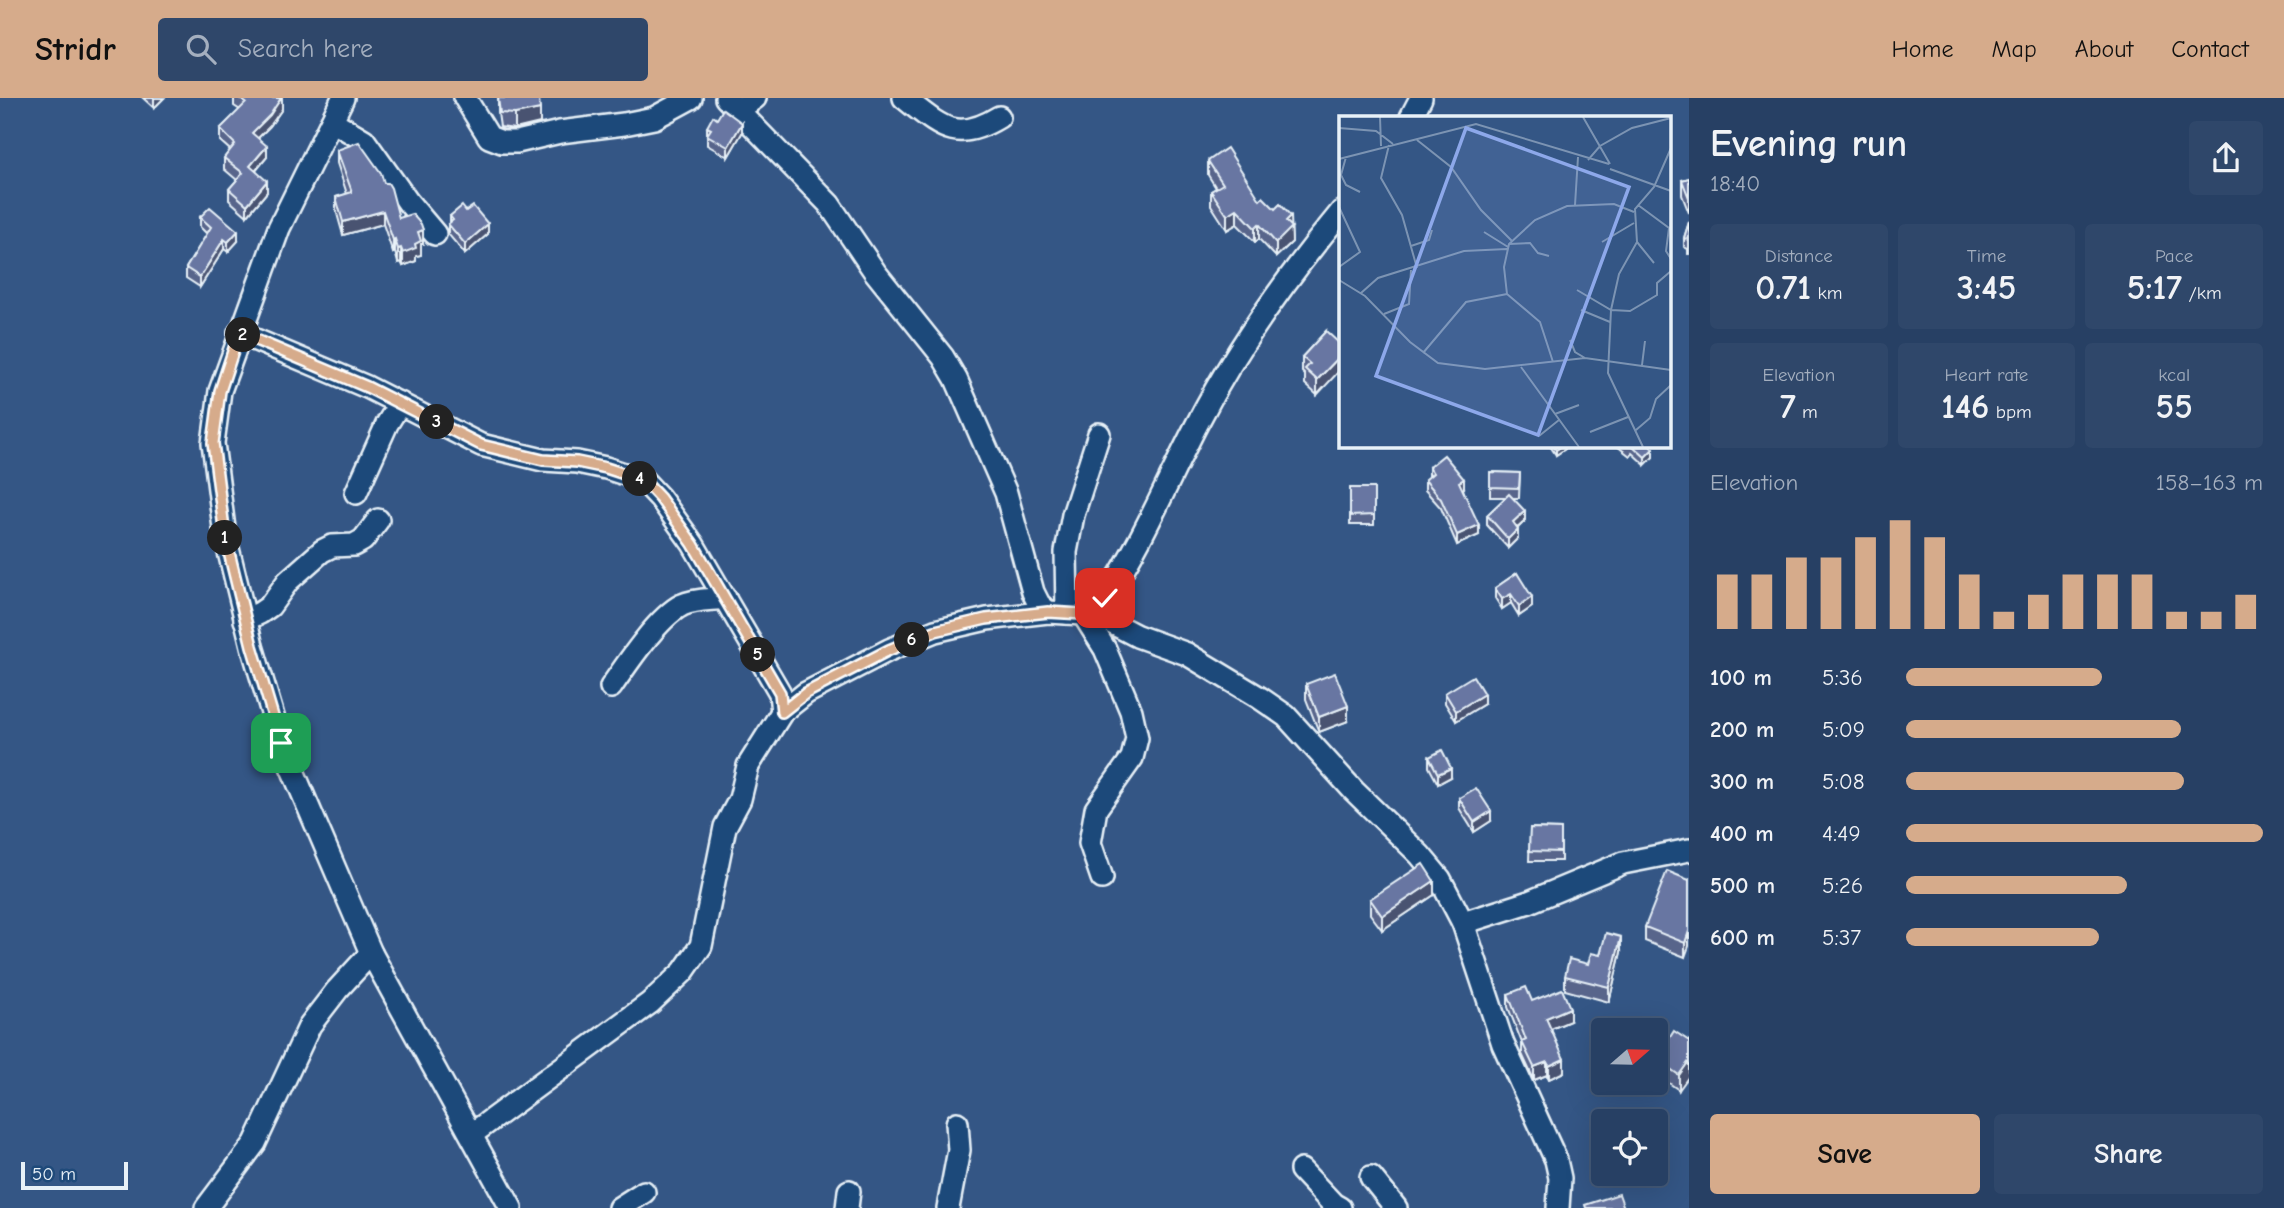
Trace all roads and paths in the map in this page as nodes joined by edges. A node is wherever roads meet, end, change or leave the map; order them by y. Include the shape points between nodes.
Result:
1 (343, 98) edge
2 (465, 98) edge
3 (691, 98) edge
4 (755, 98) edge
5 (904, 98) edge
6 (1421, 98) edge
7 (731, 104) edge
8 (1412, 116) edge
9 (999, 117) dead end
10 (332, 121) junction
11 (1339, 215) edge
12 (435, 234) dead end
13 (239, 333) junction
14 (400, 403) junction
15 (1099, 434) dead end
16 (356, 493) dead end
17 (377, 520) dead end
18 (725, 598) junction
19 (1066, 613) junction
20 (245, 620) junction
21 (1110, 622) junction
22 (611, 687) dead end
23 (782, 712) junction
24 (1689, 850) edge
25 (1102, 878) dead end
26 (1463, 923) junction
27 (371, 953) junction
28 (957, 1123) dead end
29 (472, 1134) junction
30 (1301, 1170) dead end
31 (1371, 1177) dead end
32 (644, 1192) dead end
33 (206, 1208) edge
34 (511, 1208) edge
35 (619, 1208) edge
36 (948, 1208) edge
37 (1340, 1208) edge
38 (1396, 1208) edge
39 (1558, 1208) edge

1 - 10 street
2 - 3 street via 489,137 517,142 654,118
4 - 7 street
5 - 9 street via 951,130 969,131
6 - 8 street
7 - 19 street via 829,204 874,272 943,358 1006,493 1033,592 1039,604
10 - 12 street via 364,140
10 - 13 street via 279,228
11 - 21 street via 1275,296 1198,423 1105,598
13 - 14 street
13 - 20 street via 220,391 213,443 225,536
14 - 16 street
14 - 18 street via 481,445 543,460 587,464 643,480 693,544
15 - 19 street via 1066,552
17 - 20 street via 354,545 321,551 288,581 270,606
18 - 22 street via 692,602 674,611 635,652
18 - 23 street via 780,693
19 - 21 street
19 - 23 street via 986,619 935,631 806,693
19 - 25 street via 1105,649 1137,738 1132,758 1096,809 1090,843
20 - 27 street via 281,743
21 - 26 street via 1186,653 1286,716 1420,855 1440,879
23 - 29 street via 748,766 740,799 725,827 701,946 683,972 650,1003
24 - 26 street via 1623,863 1529,902
26 - 39 street via 1503,1044 1556,1160
27 - 29 street
27 - 33 street via 310,1025 255,1143
28 - 36 street via 959,1150
29 - 34 street
30 - 37 street
31 - 38 street
32 - 35 street

